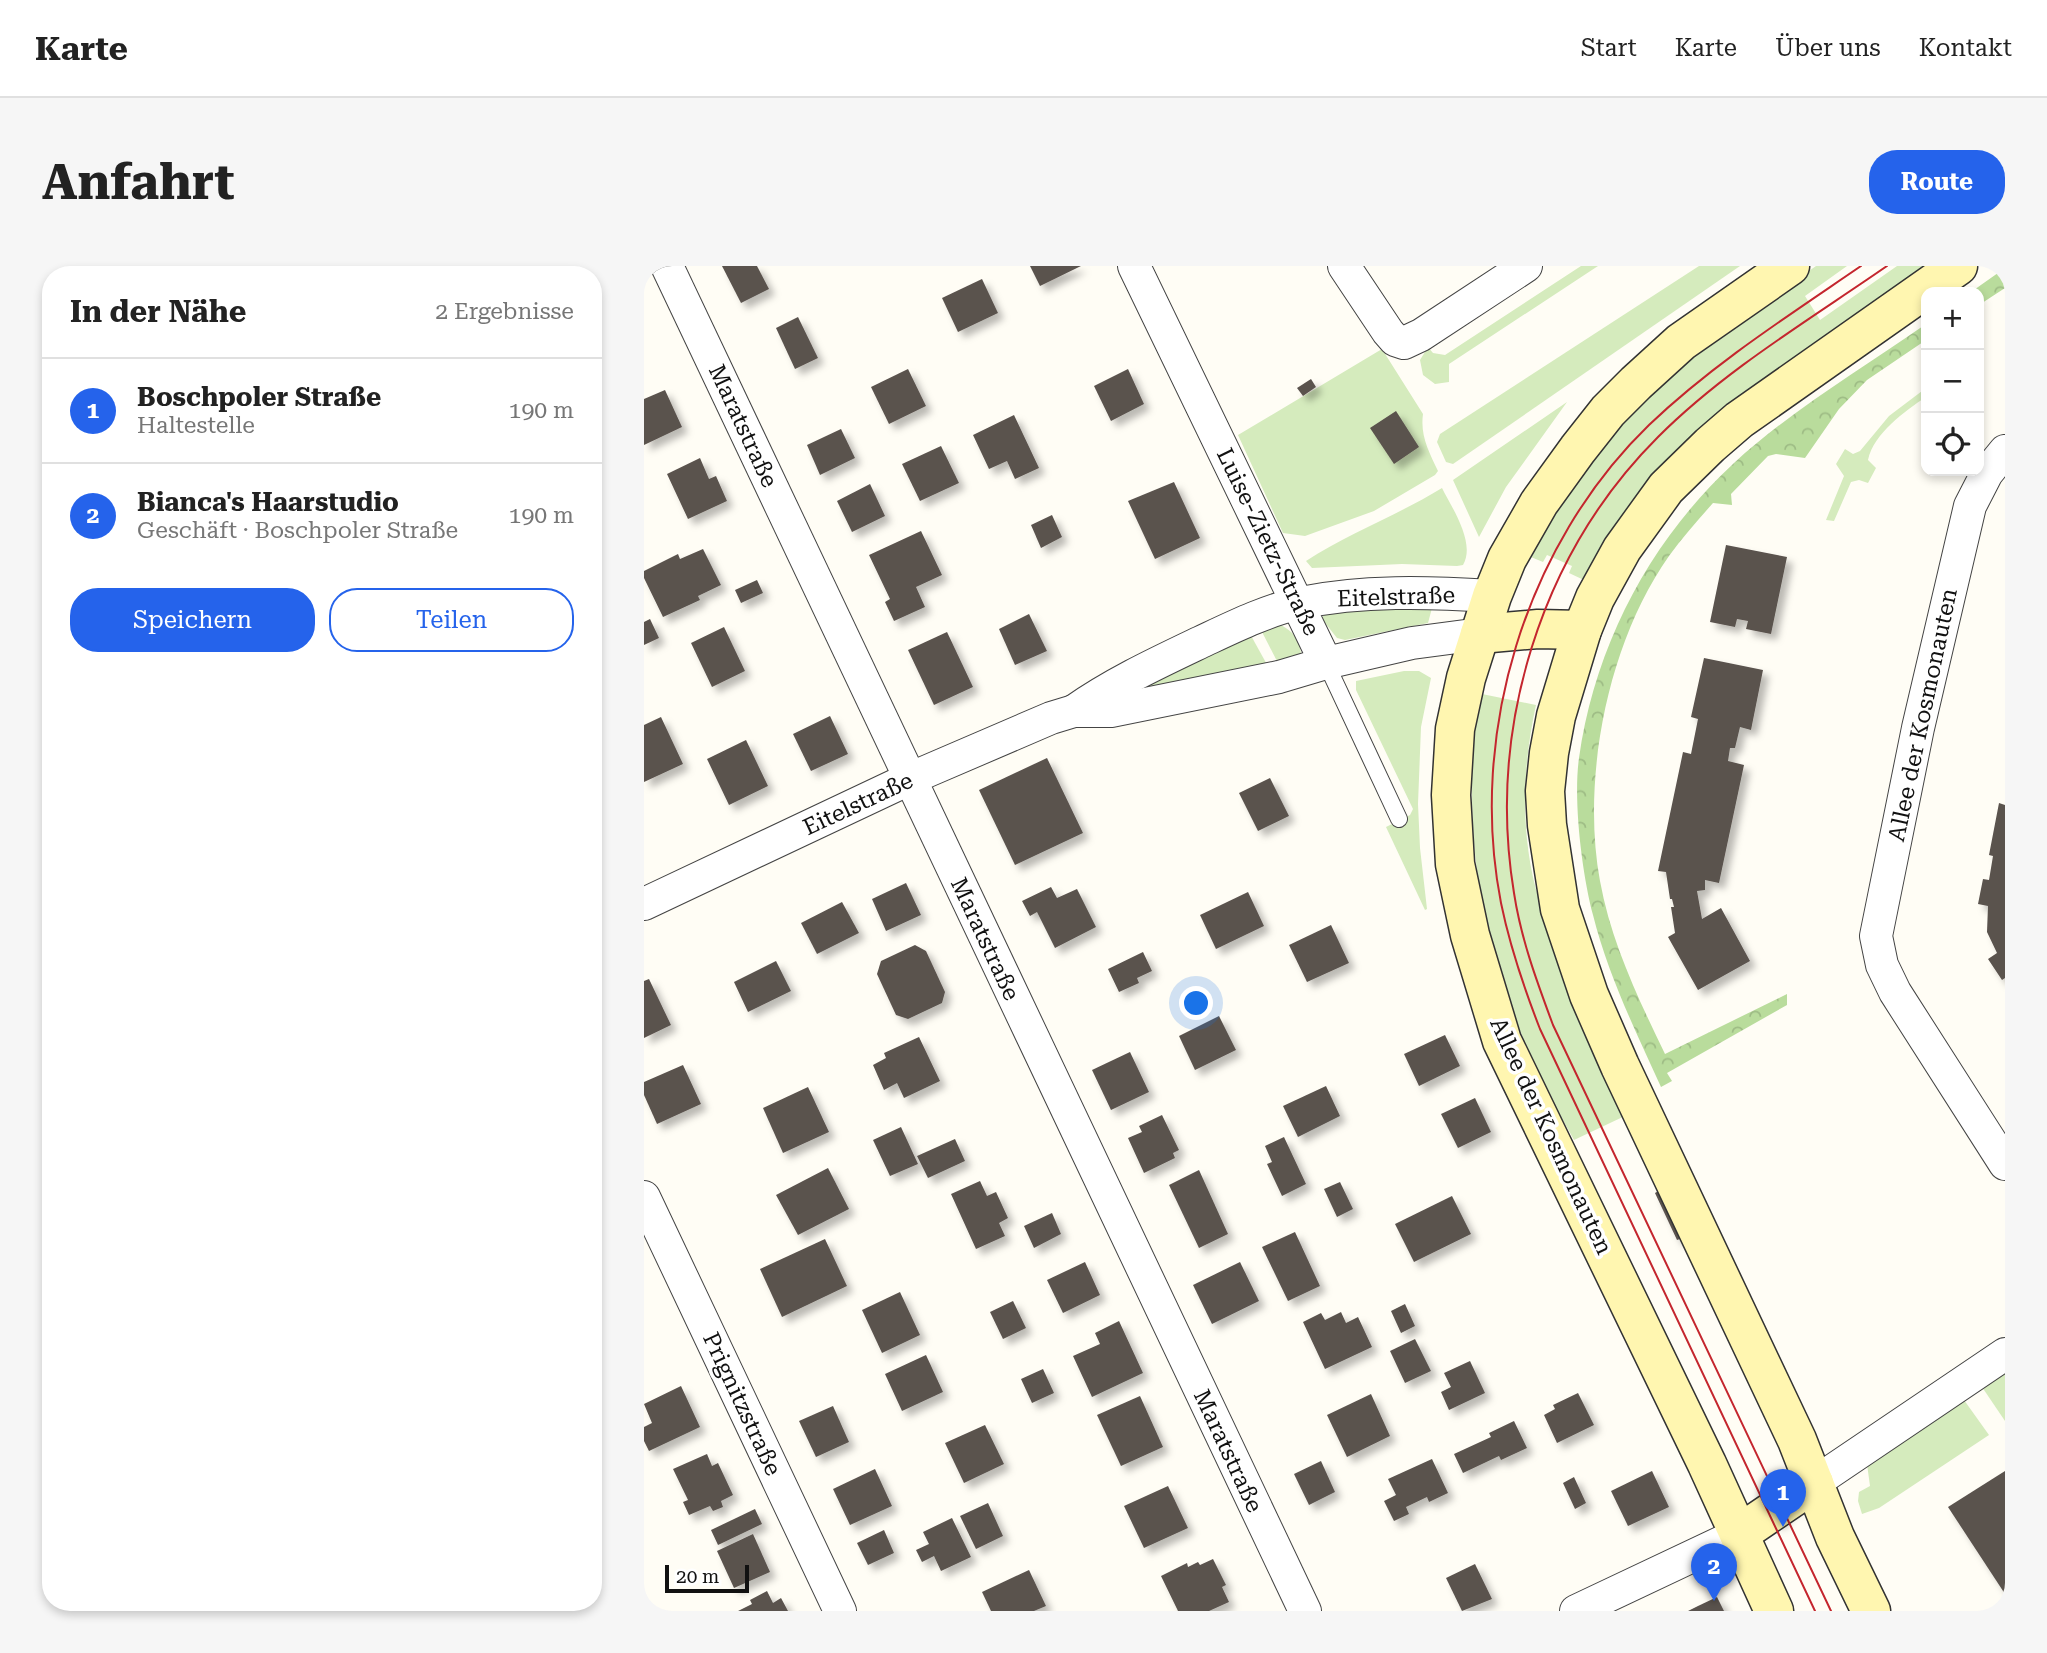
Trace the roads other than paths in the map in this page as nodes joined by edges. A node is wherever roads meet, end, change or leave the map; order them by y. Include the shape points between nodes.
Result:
1 (667, 266) edge
2 (1134, 266) edge
3 (1344, 266) edge
4 (1526, 266) edge
5 (1790, 266) edge
6 (1958, 266) edge
7 (2005, 451) edge
8 (1492, 596) junction
9 (1299, 603) junction
10 (1582, 629) junction
11 (1480, 634) junction
12 (1326, 663) junction
13 (1074, 711) junction
14 (909, 779) junction
15 (1399, 819) dead end
16 (644, 904) edge
17 (2005, 1164) edge
18 (644, 1197) edge
19 (2005, 1354) edge
20 (1814, 1483) junction
21 (1739, 1534) junction
22 (840, 1611) edge
23 (1305, 1611) edge
24 (1576, 1611) edge
25 (1774, 1611) edge
26 (1871, 1611) edge

1 - 14 street, Maratstraße
2 - 9 street, Luise-Zietz-Straße
3 - 4 street via 1388,332 1404,343
5 - 8 main road, Allee der Kosmonauten via 1681,342 1608,411 1539,503
6 - 10 main road via 1779,390 1687,466 1622,549
7 - 17 street, Allee der Kosmonauten via 1970,506 1876,936 1882,965 1895,992
8 - 9 street, Eitelstraße via 1369,595
8 - 10 main road via 1531,604
8 - 11 main road, Allee der Kosmonauten
9 - 12 street, Luise-Zietz-Straße
9 - 13 street, Eitelstraße via 1251,618 1123,679
10 - 11 main road
10 - 20 main road via 1556,716 1545,792 1560,909 1589,995 1620,1066
11 - 12 street, Eitelstraße via 1412,643
11 - 21 main road, Allee der Kosmonauten via 1455,729 1451,795 1455,864 1490,1008
12 - 13 street, Eitelstraße via 1124,708
12 - 15 lane, Luise-Zietz-Straße
13 - 14 street, Eitelstraße
14 - 16 street, Eitelstraße
14 - 23 street, Maratstraße
18 - 22 street, Prignitzstraße
19 - 20 street
20 - 21 main road
20 - 26 main road
21 - 24 street
21 - 25 main road, Allee der Kosmonauten

